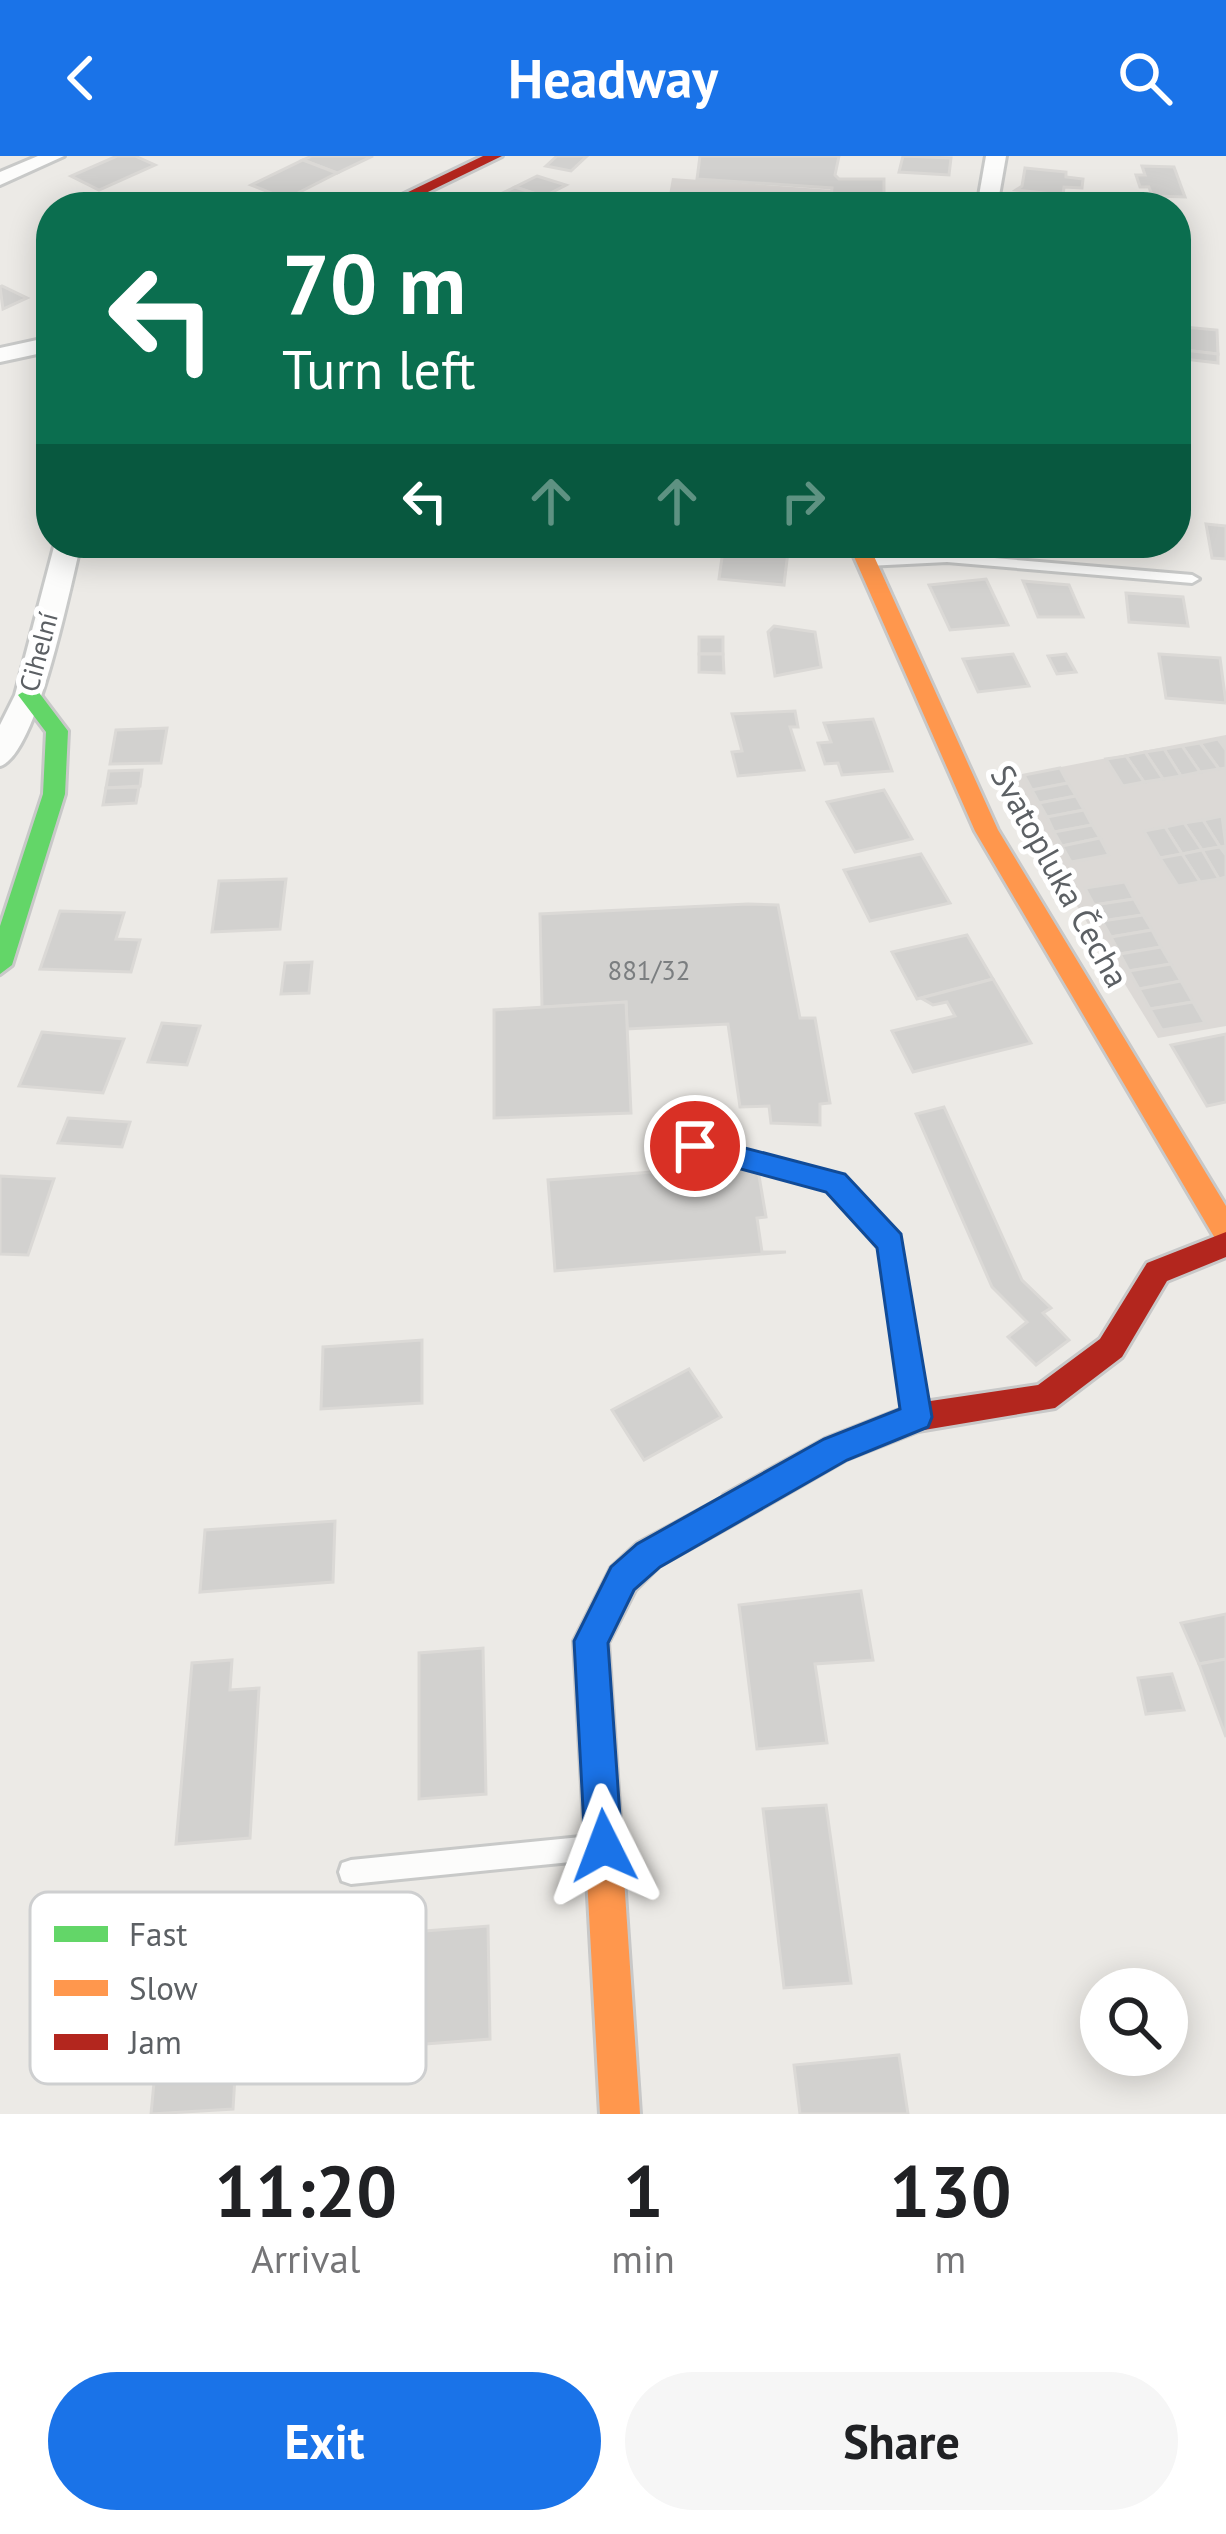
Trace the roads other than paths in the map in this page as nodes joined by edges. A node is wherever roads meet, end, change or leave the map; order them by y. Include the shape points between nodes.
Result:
1 (54, 156) edge
2 (495, 156) edge
3 (996, 156) edge
4 (0, 179) edge
5 (418, 192) edge
6 (990, 192) edge
7 (36, 347) edge
8 (0, 355) edge
9 (64, 558) edge
10 (865, 558) edge
11 (946, 558) edge
12 (1192, 579) dead end
13 (29, 695) junction
14 (0, 757) edge
15 (0, 965) edge
16 (695, 1146) dead end
17 (1226, 1231) edge
18 (1226, 1244) edge
19 (917, 1417) junction
20 (604, 1846) junction
21 (351, 1872) dead end
22 (620, 2114) edge

1 - 4 street
2 - 5 street
3 - 6 street
7 - 8 street
9 - 13 street, Cihelní
10 - 17 street, Svatopluka Čecha via 987,831
11 - 12 lane
13 - 14 street, Cihelní
13 - 15 street via 57,731 54,794
16 - 19 lane via 835,1182 890,1243
18 - 19 street via 1157,1272 1111,1348 1044,1398
19 - 20 street via 836,1449 648,1556 623,1579 591,1641
20 - 21 lane
20 - 22 street

